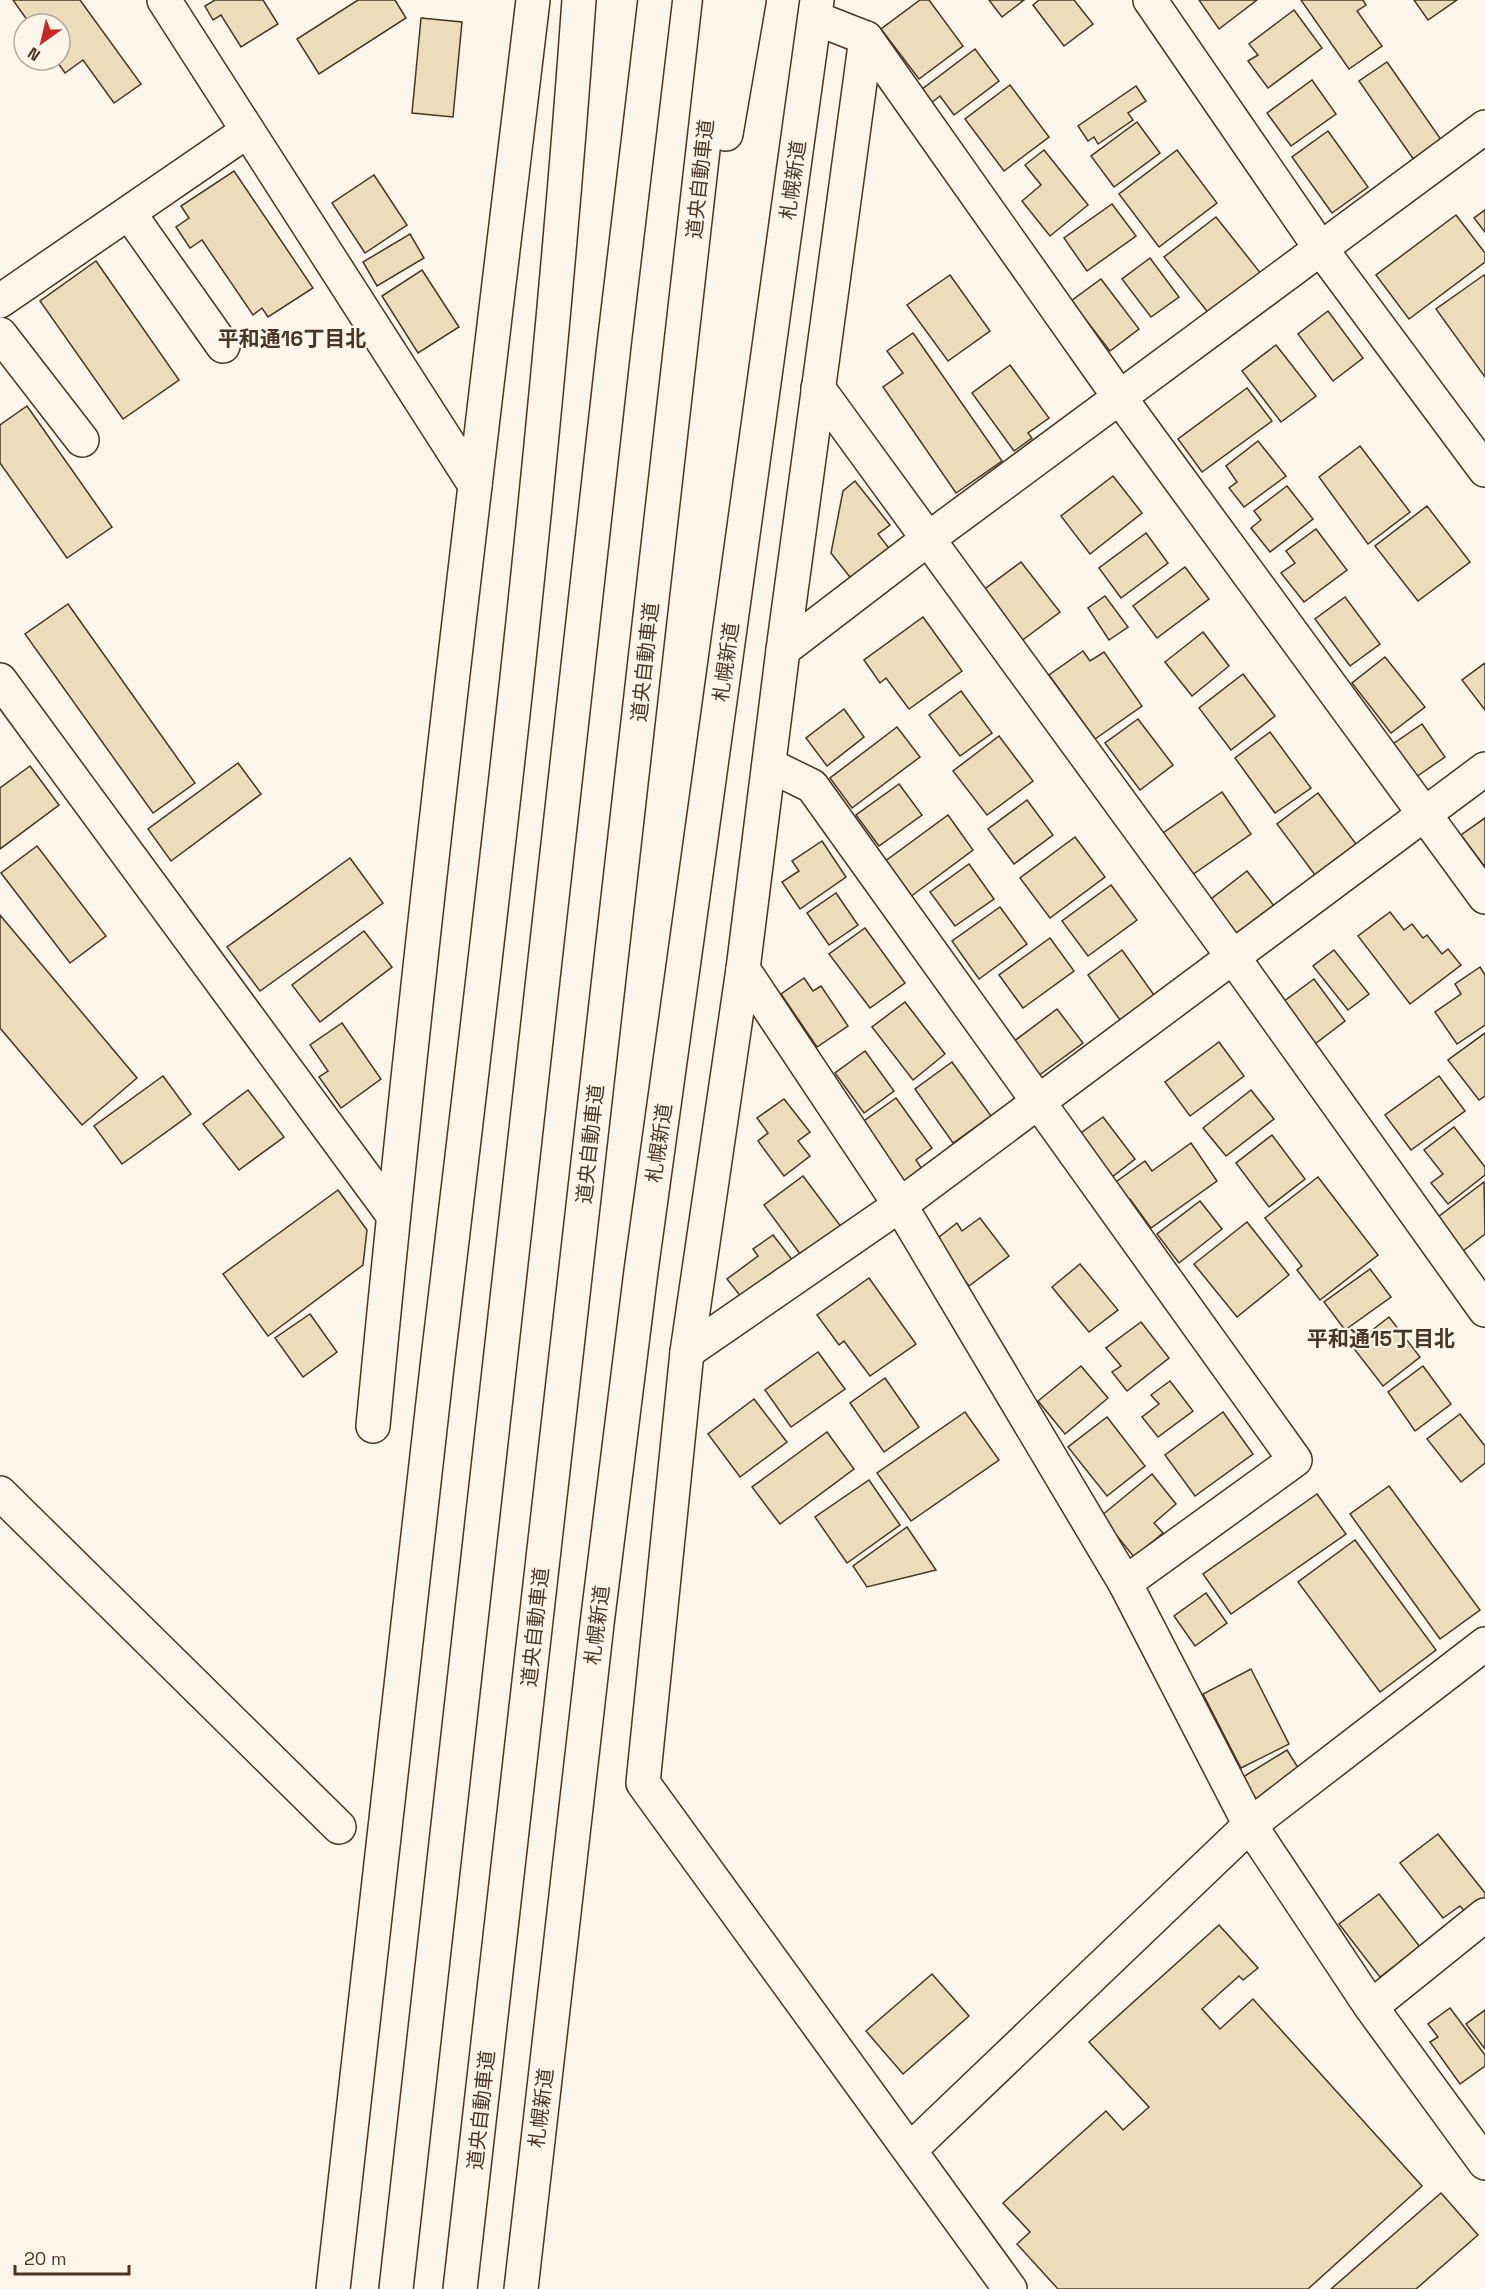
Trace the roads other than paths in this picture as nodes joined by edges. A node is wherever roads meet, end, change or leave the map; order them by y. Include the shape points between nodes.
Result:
1 (164, 0) edge
2 (533, 0) edge
3 (579, 0) edge
4 (638, 0) edge
5 (655, 0) edge
6 (720, 0) edge
7 (749, 0) edge
8 (1150, 0) edge
9 (816, 9) edge
10 (866, 38) junction
11 (1485, 127) edge
12 (246, 132) junction
13 (639, 147) junction
14 (129, 213) junction
15 (1321, 249) junction
16 (0, 301) edge
17 (0, 334) edge
18 (223, 346) dead end
19 (818, 388) junction
20 (1120, 398) junction
21 (82, 440) dead end
22 (1485, 470) edge
23 (475, 485) junction
24 (664, 495) junction
25 (928, 539) junction
26 (783, 650) junction
27 (0, 680) edge
28 (769, 765) junction
29 (1485, 769) edge
30 (1425, 813) junction
31 (1485, 897) edge
32 (1233, 957) junction
33 (743, 969) junction
34 (1040, 1102) junction
35 (900, 1205) junction
36 (393, 1215) junction
37 (1485, 1310) edge
38 (687, 1352) junction
39 (373, 1426) dead end
40 (0, 1493) edge
41 (1125, 1582) junction
42 (1485, 1644) edge
43 (1250, 1825) junction
44 (339, 1827) dead end
45 (1485, 1915) edge
46 (1371, 2007) junction
47 (911, 2149) junction
48 (1485, 2163) edge
49 (333, 2289) edge
50 (396, 2289) edge
51 (460, 2289) edge
52 (521, 2289) edge
53 (1010, 2289) edge

1 - 12 main road
2 - 23 main road
3 - 49 main road via 550,353 487,964 438,1358
4 - 13 main road
5 - 13 main road
6 - 24 main road, 道央自動車道
7 - 24 main road
8 - 15 main road
9 - 10 main road
9 - 52 main road, 札幌新道 via 641,1271
10 - 19 main road
10 - 20 main road
11 - 15 main road
12 - 14 main road
12 - 23 main road
13 - 50 main road
14 - 16 main road
14 - 18 main road
15 - 20 main road
15 - 22 main road
17 - 21 main road
19 - 25 main road
19 - 26 main road
20 - 25 main road
20 - 30 main road
23 - 36 main road
24 - 51 main road, 道央自動車道
25 - 26 main road
25 - 32 main road
26 - 28 main road
27 - 36 main road
28 - 33 main road
28 - 34 main road via 812,786
29 - 30 main road
30 - 31 main road
30 - 32 main road
32 - 34 main road
32 - 37 main road
33 - 35 main road
33 - 38 main road
34 - 35 main road
34 - 41 main road via 1295,1461
35 - 38 main road
35 - 41 main road
36 - 39 main road
38 - 47 main road via 643,1783
40 - 44 main road
41 - 43 main road
42 - 43 main road
43 - 46 main road
43 - 47 main road
45 - 46 main road
46 - 48 main road
47 - 53 main road

